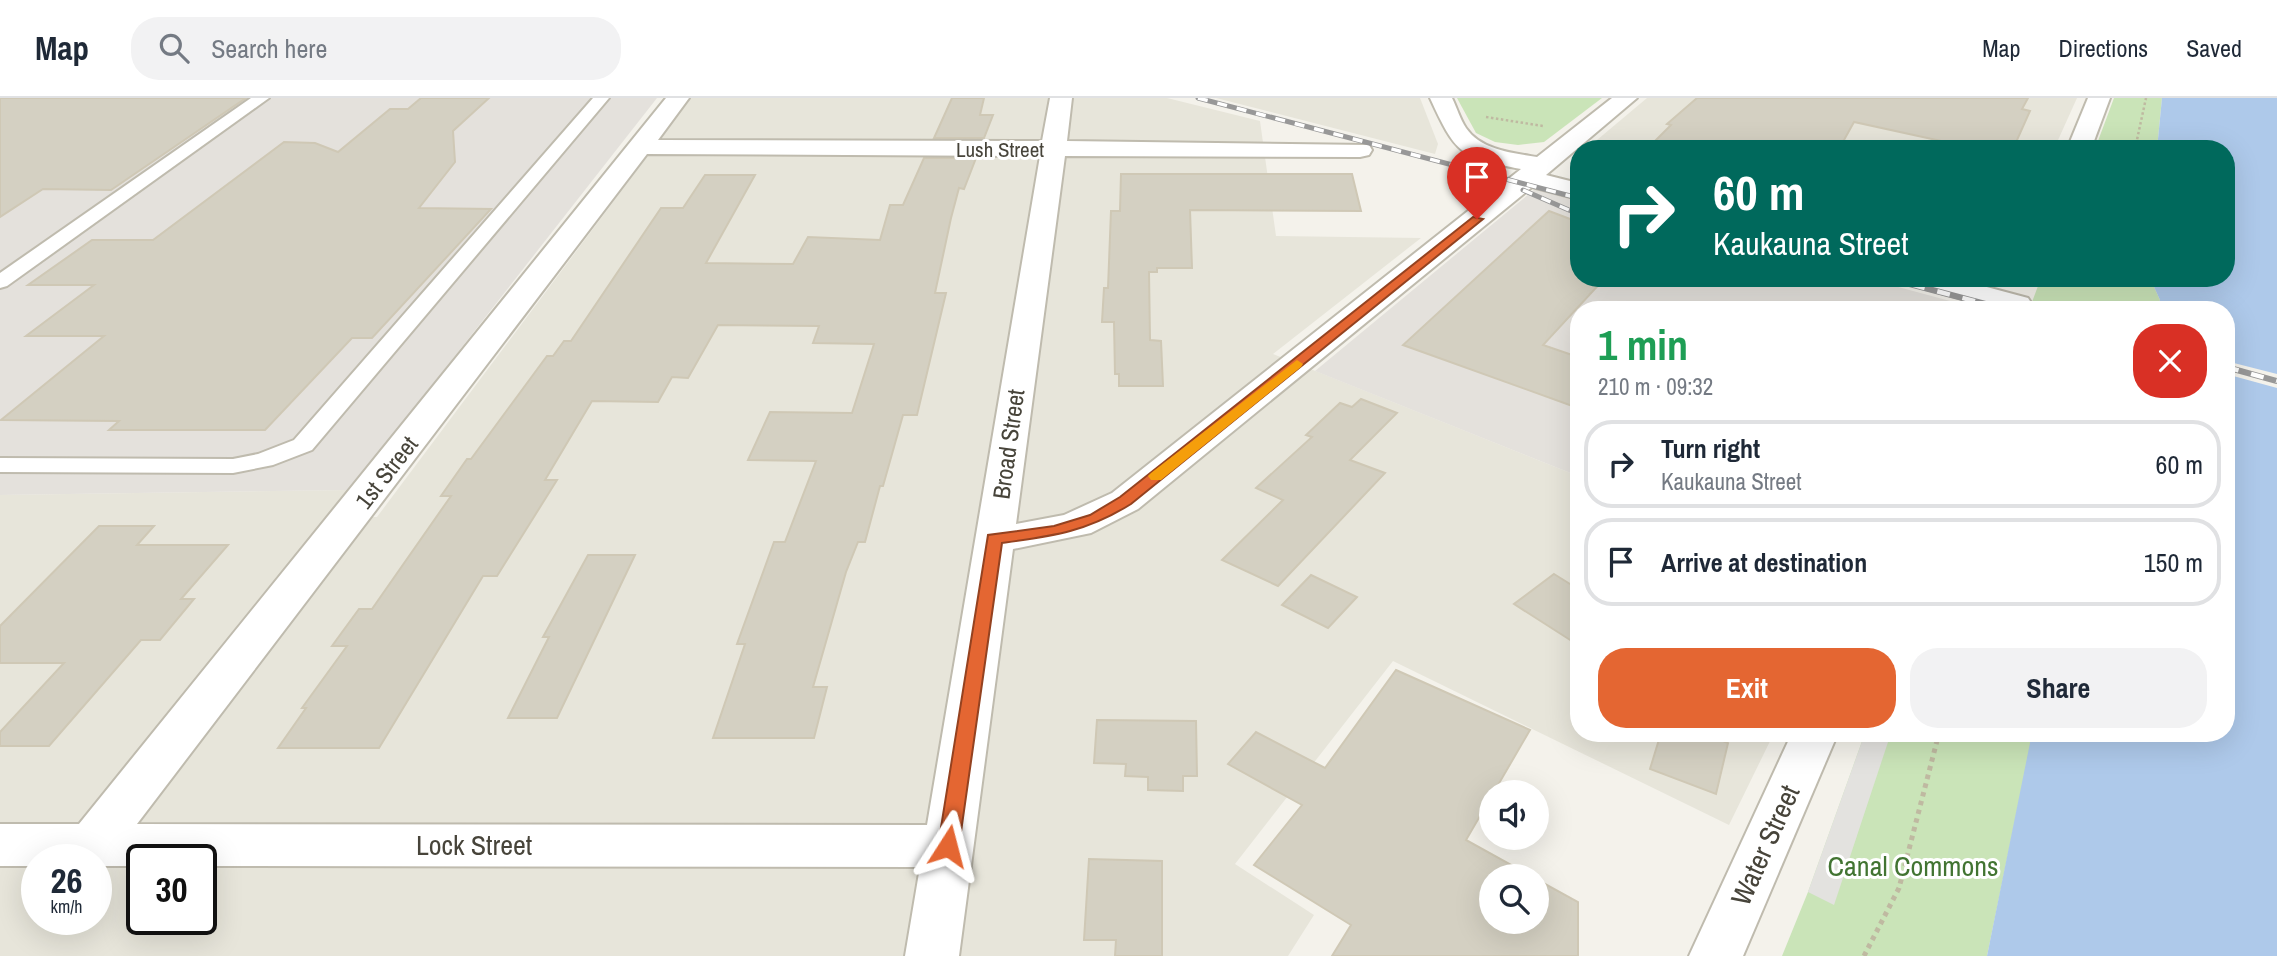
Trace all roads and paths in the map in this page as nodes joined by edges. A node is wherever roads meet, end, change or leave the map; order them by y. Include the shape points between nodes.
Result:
1 (261, 98) edge
2 (601, 98) edge
3 (678, 98) edge
4 (1061, 98) edge
5 (1441, 98) edge
6 (1626, 98) edge
7 (2099, 98) edge
8 (2146, 98) edge
9 (1481, 117) dead end
10 (1549, 127) dead end
11 (1574, 140) edge
12 (2083, 140) edge
13 (2137, 140) edge
14 (1570, 144) edge
15 (640, 147) junction
16 (1052, 149) junction
17 (1360, 150) dead end
18 (1535, 172) junction
19 (1570, 187) edge
20 (0, 282) edge
21 (1966, 287) edge
22 (2019, 297) edge
23 (0, 465) edge
24 (994, 539) junction
25 (1811, 742) edge
26 (1937, 742) edge
27 (93, 844) edge
28 (112, 844) edge
29 (0, 845) edge
30 (21, 845) edge
31 (948, 846) junction
32 (932, 956) edge
33 (1716, 956) edge
34 (1864, 956) edge

1 - 20 lane
2 - 23 lane via 303,445 233,466
3 - 15 street, 1st Street
4 - 16 street, Broad Street
5 - 18 street via 1459,136
6 - 11 street
7 - 12 street
8 - 13 path
9 - 10 path
14 - 18 street
15 - 16 street, Lush Street
15 - 27 street, 1st Street
16 - 17 street, Lush Street
16 - 24 street, Broad Street
18 - 19 street
18 - 24 street via 1125,501 1095,519 1055,531
21 - 22 street
24 - 31 street, Broad Street
25 - 33 street, Water Street
26 - 34 path via 1899,888
28 - 31 street, Lock Street
29 - 30 street, Lock Street
31 - 32 street, Broad Street

